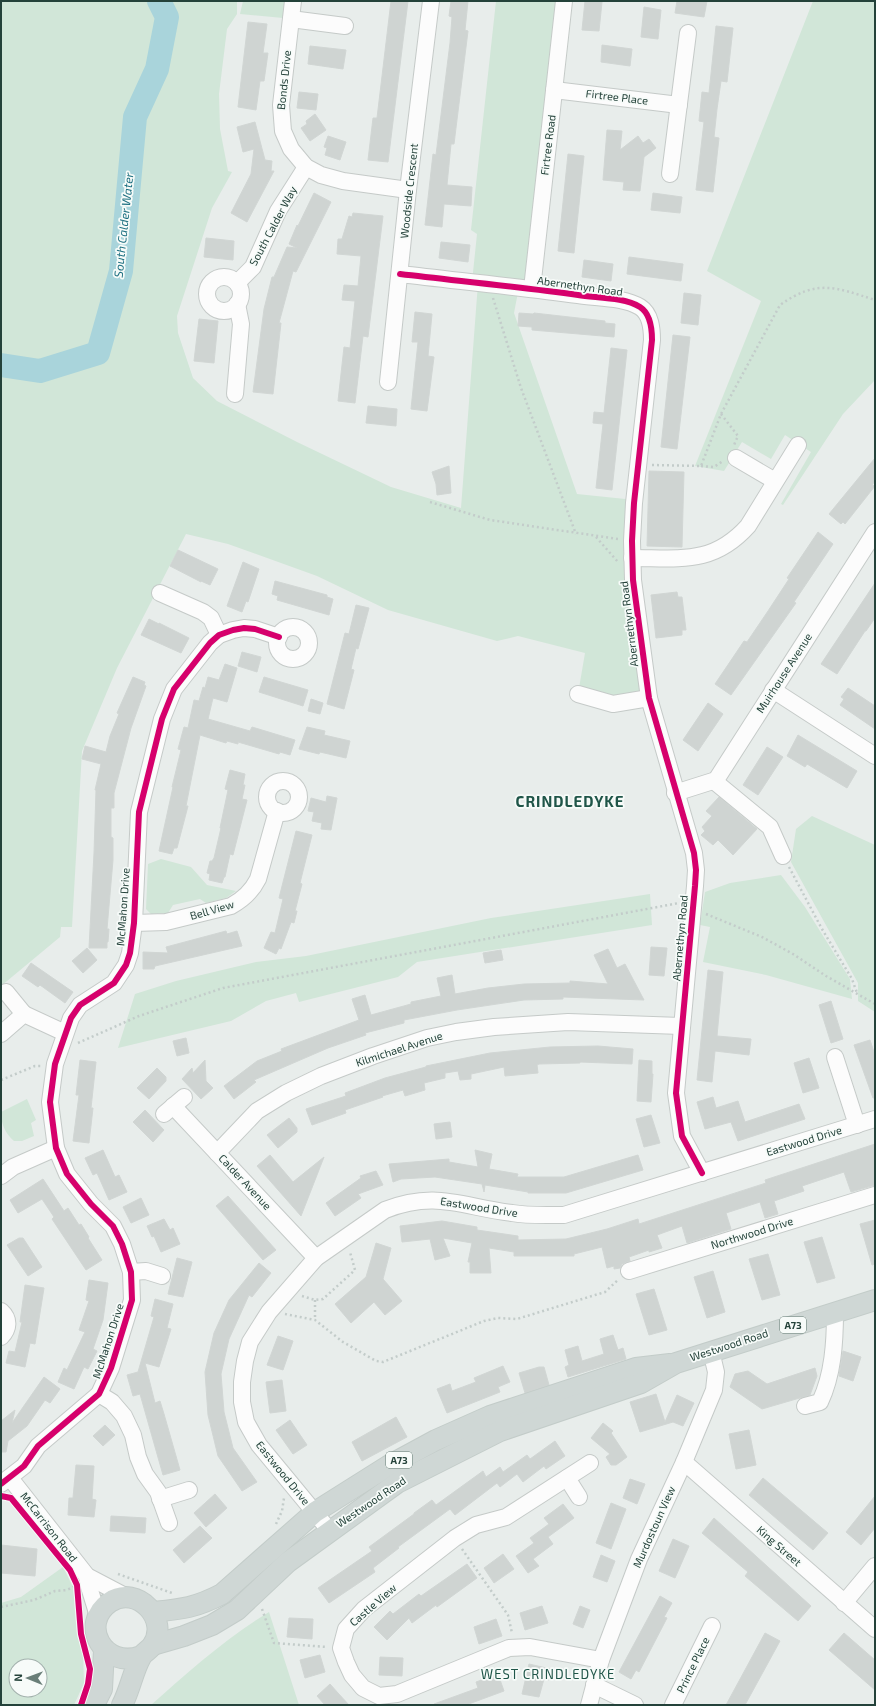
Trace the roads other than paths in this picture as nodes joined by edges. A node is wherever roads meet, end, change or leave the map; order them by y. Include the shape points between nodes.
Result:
1 (293, 1) edge
2 (431, 1) edge
3 (564, 1) edge
4 (291, 19) junction
5 (345, 26) dead end
6 (688, 33) dead end
7 (554, 90) junction
8 (679, 105) junction
9 (306, 166) junction
10 (670, 174) dead end
11 (408, 190) junction
12 (400, 274) junction
13 (237, 283) junction
14 (532, 289) junction
15 (237, 304) junction
16 (388, 382) dead end
17 (235, 394) dead end
18 (798, 445) dead end
19 (733, 455) road end
20 (775, 481) junction
21 (875, 532) edge
22 (632, 558) junction
23 (160, 593) dead end
24 (219, 635) junction
25 (279, 637) dead end
26 (773, 690) junction
27 (578, 694) dead end
28 (649, 698) junction
29 (875, 756) edge
30 (714, 781) junction
31 (676, 793) junction
32 (277, 811) dead end
33 (783, 856) dead end
34 (134, 924) junction
35 (6, 992) dead end
36 (24, 1014) junction
37 (681, 1026) junction
38 (65, 1033) junction
39 (1, 1034) edge
40 (835, 1057) dead end
41 (174, 1106) dead end
42 (875, 1119) edge
43 (857, 1125) junction
44 (56, 1148) junction
45 (217, 1153) junction
46 (702, 1173) junction
47 (1, 1176) edge
48 (875, 1195) edge
49 (316, 1258) junction
50 (629, 1271) road end
51 (132, 1272) junction
52 (162, 1276) dead end
53 (875, 1300) edge
54 (1, 1311) edge
55 (835, 1312) junction
56 (1, 1337) edge
57 (711, 1351) junction
58 (676, 1363) junction
59 (99, 1394) junction
60 (805, 1406) dead end
61 (684, 1462) junction
62 (590, 1463) dead end
63 (567, 1478) junction
64 (5, 1481) edge
65 (189, 1490) dead end
66 (579, 1498) dead end
67 (160, 1499) junction
68 (315, 1512) junction
69 (169, 1523) dead end
70 (330, 1531) junction
71 (875, 1566) edge
72 (79, 1583) junction
73 (127, 1597) junction
74 (844, 1603) junction
75 (153, 1612) junction
76 (98, 1616) junction
77 (712, 1626) dead end
78 (875, 1629) edge
79 (104, 1650) junction
80 (147, 1650) junction
81 (601, 1660) junction
82 (594, 1685) junction
83 (94, 1705) edge
84 (122, 1705) edge
85 (590, 1705) edge
86 (635, 1705) edge
87 (673, 1705) edge

1 - 4 street, Bonds Drive
2 - 11 street, Woodside Crescent
3 - 7 street, Firtree Road
4 - 5 street
4 - 9 street, Bonds Drive via 281,118 283,131 291,149
6 - 8 street
7 - 8 street, Firtree Place
7 - 14 street, Firtree Road
8 - 10 street
9 - 11 street, Bonds Drive via 321,175 342,181
9 - 13 street, South Calder Way via 278,210 252,267
11 - 12 street, Woodside Crescent
12 - 14 street, Abernethyn Road
12 - 16 street, Woodside Crescent
13 - 15 street via 241,294
13 - 15 street via 228,278 218,278 210,285 208,295 212,305 221,310 227,310
14 - 22 street, Abernethyn Road via 626,302 642,308 648,315 652,327 652,340 638,465
15 - 17 street via 241,324
18 - 20 street
19 - 20 street
20 - 22 street via 738,538 711,554 682,558
21 - 26 street, Muirhouse Avenue
22 - 28 street, Abernethyn Road
23 - 24 street via 203,612 211,618
24 - 25 street, McMahon Drive via 233,630 255,628
24 - 34 street, McMahon Drive via 174,689 162,719 139,812
26 - 29 street
26 - 30 street, Muirhouse Avenue
27 - 28 street via 613,704
28 - 31 street, Abernethyn Road
30 - 31 street
30 - 33 street via 770,827
31 - 37 street, Abernethyn Road via 694,853 696,870 689,965
32 - 34 street, Bell View via 258,879 254,888 240,901 231,906 166,922
34 - 38 street, McMahon Drive via 130,953 121,975 114,983 80,1005
35 - 36 street
36 - 38 street
36 - 39 street
37 - 45 street, Kilmichael Avenue via 568,1022 494,1027 427,1038 321,1076 286,1093 257,1110
37 - 46 street, Abernethyn Road via 676,1093 682,1136
38 - 44 street, McMahon Drive via 50,1102
40 - 43 street
41 - 45 street, Calder Avenue
42 - 43 street, Eastwood Drive
43 - 46 street, Eastwood Drive
44 - 47 street via 13,1167
44 - 51 street, McMahon Drive via 67,1174 113,1226
45 - 49 street, Calder Avenue
46 - 49 street, Eastwood Drive via 564,1215 511,1213 444,1200 414,1201 385,1210
48 - 50 street, Northwood Drive
49 - 68 street, Eastwood Drive via 269,1312 250,1342 245,1361 242,1396 246,1422 259,1445
51 - 52 street via 146,1271
51 - 59 street, McMahon Drive via 132,1300 111,1368
53 - 55 main road, Westwood Road / A73
54 - 56 street via 8,1322
55 - 57 main road, Westwood Road / A73
55 - 60 street via 835,1336 825,1393 820,1402
57 - 58 main road, Westwood Road / A73
57 - 61 street, Murdostoun View via 716,1372 714,1390
58 - 68 main road, Westwood Road / A73 via 636,1368 490,1416 436,1440 388,1466
58 - 70 main road, Westwood Road / A73 via 641,1383 500,1430 397,1483
59 - 64 street, McMahon Drive via 38,1446 24,1466
59 - 67 street via 112,1402 124,1416 133,1435 140,1463
61 - 74 street, King Street
61 - 81 street, Murdostoun View via 639,1559
62 - 63 street, Castle View
63 - 66 street
63 - 81 street, Castle View via 506,1517 476,1525 455,1538 364,1609 346,1629 341,1648 352,1675 363,1688 379,1696 397,1694 509,1648 530,1647
64 - 72 street, McCarrison Road
65 - 67 street
67 - 69 street
68 - 70 street, Eastwood Drive
68 - 75 main road, Westwood Road / A73 via 222,1594 187,1608
70 - 80 main road, Westwood Road / A73 via 288,1562 237,1610 212,1625
71 - 74 street
72 - 73 street, McCarrison Road
72 - 76 street, McCarrison Road via 88,1587
73 - 75 main road via 141,1601
73 - 76 main road via 110,1602
74 - 78 street, King Street
75 - 80 main road via 158,1628 156,1637
76 - 79 main road via 96,1634
77 - 87 street, Prince Place
79 - 80 main road, A73 via 122,1659 135,1658
79 - 83 main road via 102,1689
80 - 84 main road
81 - 82 street, Murdostoun View
82 - 85 street, Murdostoun View
82 - 86 street

